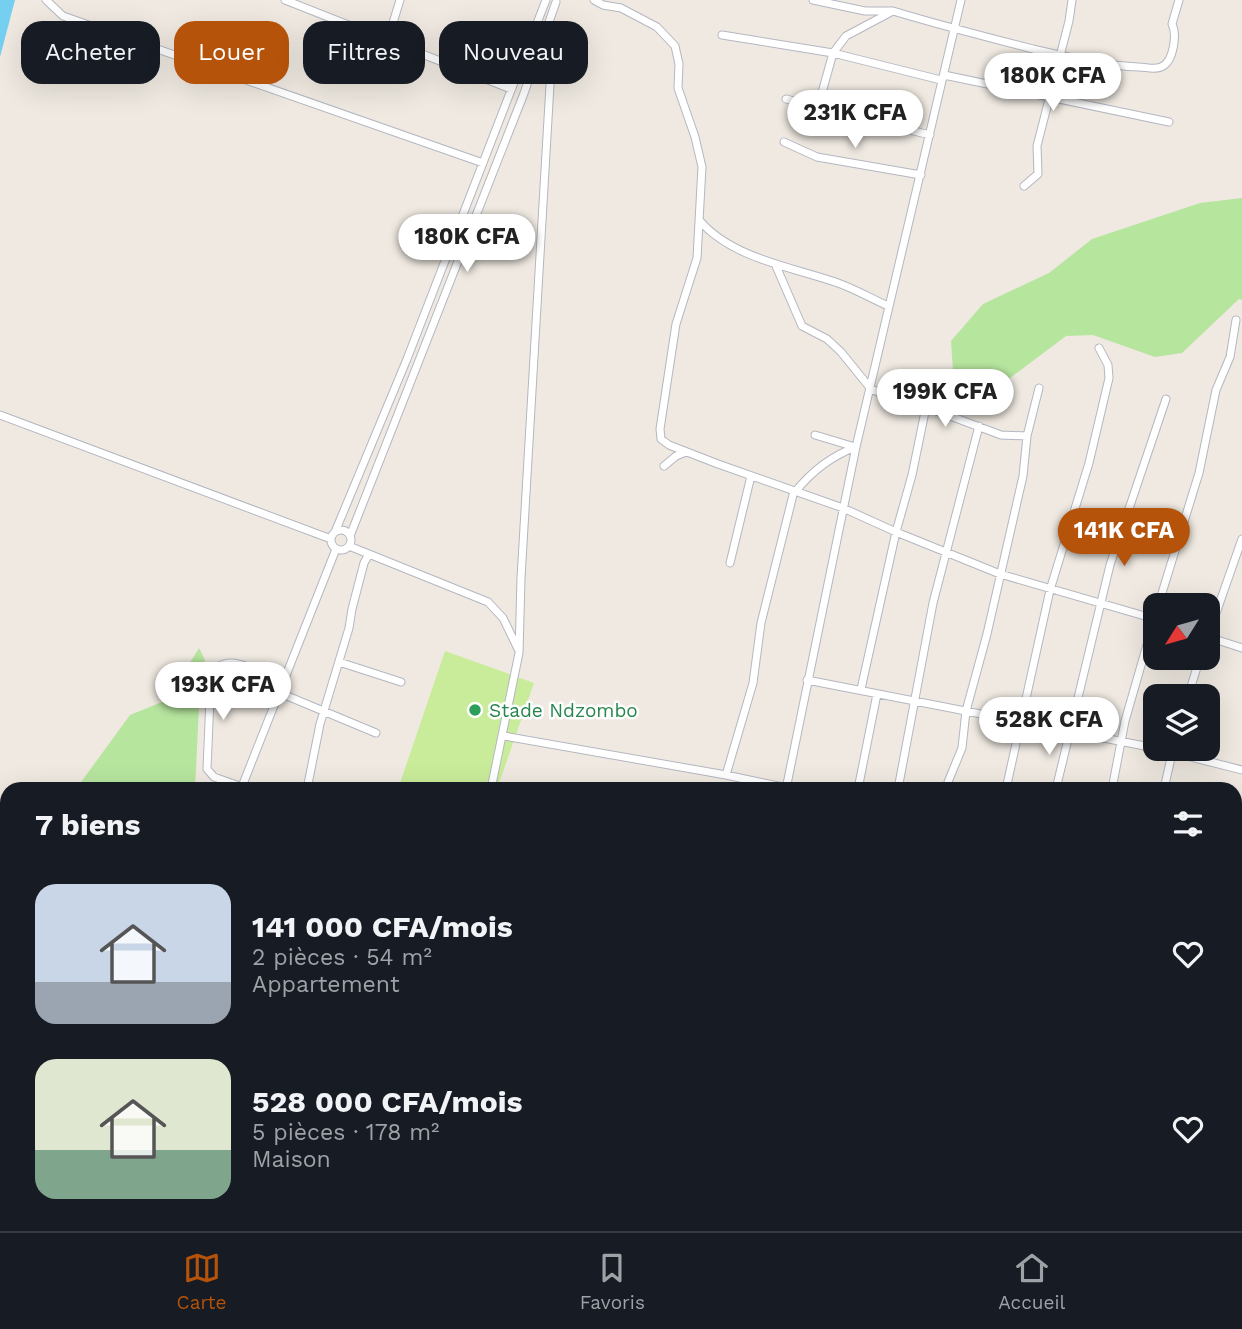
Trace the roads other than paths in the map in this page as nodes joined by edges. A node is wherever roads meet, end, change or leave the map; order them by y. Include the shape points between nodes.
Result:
1 (46, 0) edge
2 (285, 0) edge
3 (400, 0) edge
4 (553, 0) edge
5 (594, 0) edge
6 (813, 0) edge
7 (961, 0) edge
8 (1072, 0) edge
9 (1179, 0) edge
10 (892, 11) junction
11 (339, 21) edge
12 (394, 21) edge
13 (549, 21) edge
14 (954, 30) junction
15 (722, 35) dead end
16 (833, 53) junction
17 (425, 55) edge
18 (1059, 55) junction
19 (943, 78) junction
20 (527, 84) edge
21 (550, 84) edge
22 (512, 89) junction
23 (1051, 98) junction
24 (786, 99) dead end
25 (818, 107) junction
26 (1169, 122) dead end
27 (930, 135) junction
28 (785, 145) dead end
29 (482, 163) junction
30 (921, 175) junction
31 (1024, 186) dead end
32 (700, 221) junction
33 (776, 266) junction
34 (888, 306) junction
35 (1236, 320) dead end
36 (1100, 348) dead end
37 (871, 388) junction
38 (1039, 388) dead end
39 (1166, 399) dead end
40 (926, 407) junction
41 (0, 415) edge
42 (979, 426) junction
43 (815, 435) dead end
44 (1027, 436) junction
45 (856, 447) junction
46 (686, 452) junction
47 (664, 466) dead end
48 (751, 476) junction
49 (795, 491) junction
50 (843, 508) junction
51 (896, 532) junction
52 (333, 536) junction
53 (351, 536) junction
54 (1242, 541) edge
55 (349, 546) junction
56 (336, 549) junction
57 (947, 553) junction
58 (369, 554) junction
59 (730, 563) dead end
60 (1000, 573) junction
61 (1050, 590) junction
62 (1162, 593) edge
63 (1101, 601) junction
64 (1220, 603) edge
65 (1143, 614) edge
66 (1220, 641) edge
67 (1242, 648) edge
68 (519, 653) junction
69 (1143, 659) edge
70 (339, 662) junction
71 (807, 680) junction
72 (401, 682) dead end
73 (282, 689) junction
74 (861, 690) junction
75 (877, 694) junction
76 (915, 702) junction
77 (324, 710) junction
78 (966, 711) junction
79 (1020, 721) junction
80 (1069, 731) junction
81 (376, 733) dead end
82 (504, 736) junction
83 (1122, 741) junction
84 (1143, 746) edge
85 (1170, 761) edge
86 (1210, 761) edge
87 (1242, 770) edge
88 (726, 775) junction
89 (227, 782) edge
90 (244, 782) edge
91 (309, 782) edge
92 (493, 782) edge
93 (757, 782) edge
94 (789, 782) edge
95 (859, 782) edge
96 (899, 782) edge
97 (948, 782) dead end
98 (1007, 782) edge
99 (1058, 782) edge
100 (1113, 782) edge
101 (1165, 782) edge

1 - 29 street via 62,16
2 - 11 street
3 - 12 street
4 - 13 street
4 - 22 street
5 - 32 street via 657,27 675,46 678,88 702,167
6 - 10 street
7 - 14 street
8 - 18 street
9 - 18 street via 1172,24 1176,32 1173,46 1159,68 1126,68
10 - 14 street
10 - 16 street via 846,36
14 - 18 street
14 - 19 street
15 - 16 street
16 - 19 street
16 - 25 street
17 - 22 street
18 - 23 street
19 - 23 street
19 - 27 street
20 - 53 street
21 - 68 street
22 - 29 street
23 - 26 street
23 - 31 street via 1037,146 1038,174
24 - 25 street
25 - 27 street
27 - 30 street
28 - 30 street via 817,157
29 - 52 street
30 - 34 street
32 - 33 street via 715,237
32 - 46 street via 697,262 676,324 660,429 664,442
33 - 34 street via 839,284
33 - 37 street via 802,326 835,346
34 - 37 street
35 - 62 street via 1199,473
36 - 61 street via 1110,378
37 - 40 street
37 - 45 street
38 - 44 street
39 - 63 street
40 - 42 street
40 - 51 street
41 - 52 street
42 - 44 street via 1001,435
42 - 57 street
43 - 45 street
44 - 60 street via 1023,476
45 - 49 street via 810,473
45 - 50 street
46 - 47 street
46 - 48 street
48 - 49 street
48 - 59 street
49 - 50 street
49 - 88 street via 761,623 753,683
50 - 51 street
50 - 71 street
51 - 57 street
51 - 74 street
52 - 53 street via 344,530
52 - 56 street
53 - 55 street
54 - 64 street
55 - 56 street
55 - 58 street
56 - 73 street
57 - 60 street
57 - 76 street
58 - 68 street via 488,603 503,618
58 - 70 street
60 - 61 street
60 - 78 street
61 - 63 street
61 - 79 street
63 - 65 street
63 - 80 street
66 - 67 street
68 - 82 street
69 - 83 street
70 - 72 street
70 - 77 street
71 - 74 street
71 - 94 street
73 - 77 street
73 - 89 street via 235,663 220,666 211,676 207,769
73 - 90 street
74 - 75 street
75 - 76 street
75 - 95 street
76 - 78 street
76 - 96 street
77 - 81 street
77 - 91 street
78 - 79 street
78 - 97 street via 962,748
79 - 80 street
79 - 98 street
80 - 83 street
80 - 99 street
82 - 88 street
82 - 92 street
83 - 84 street
83 - 100 street
85 - 101 street
86 - 87 street
88 - 93 street

